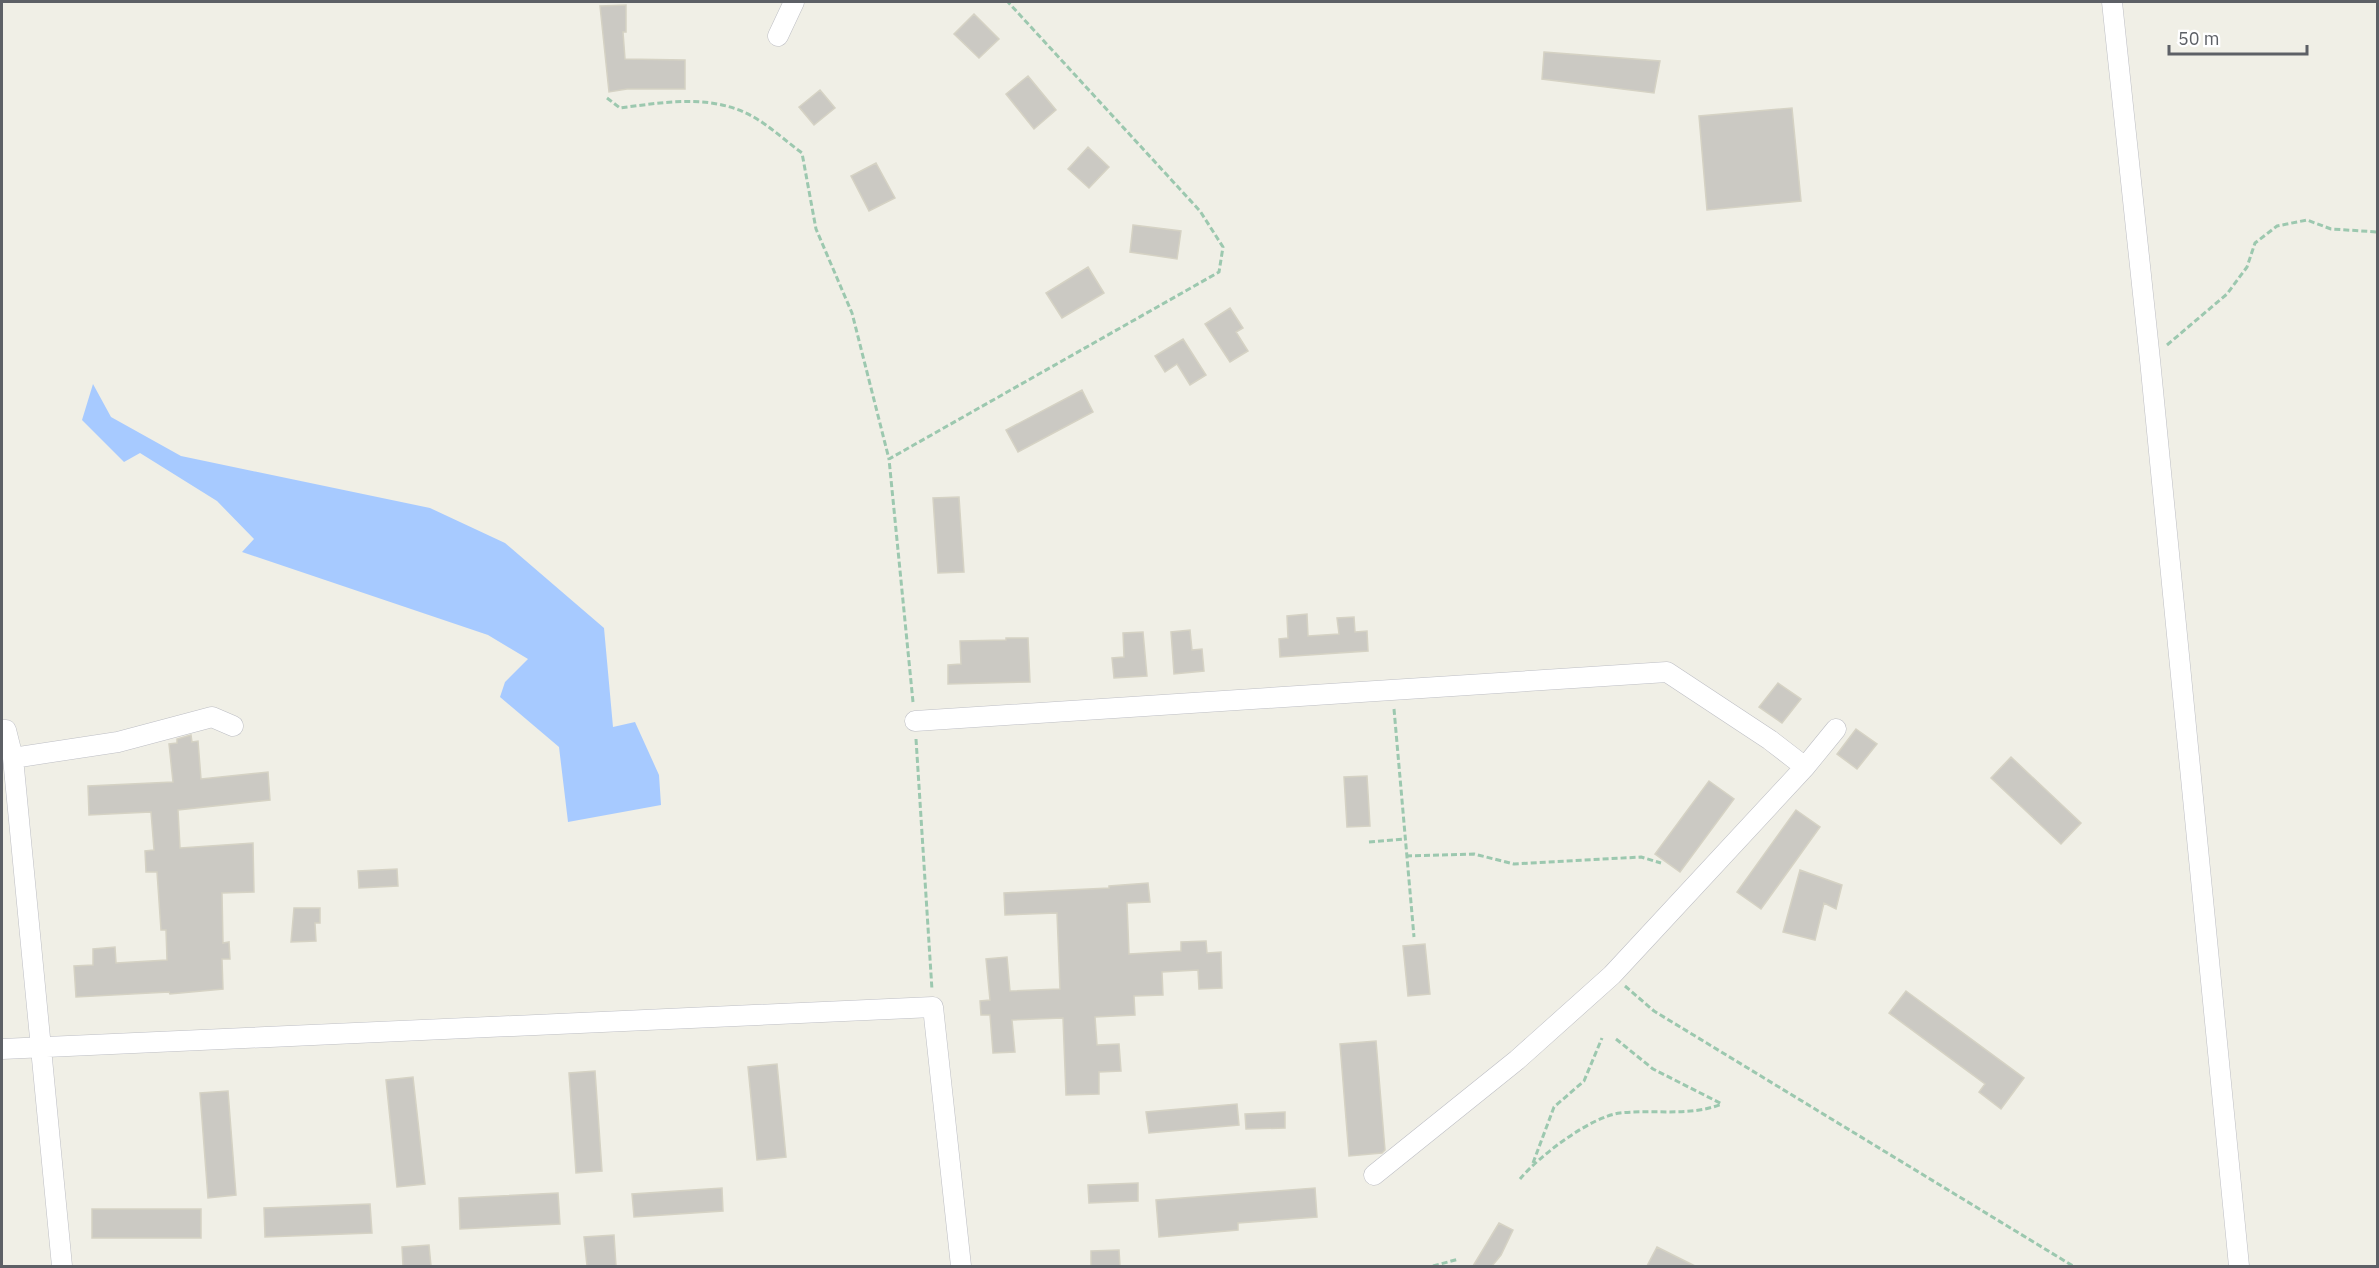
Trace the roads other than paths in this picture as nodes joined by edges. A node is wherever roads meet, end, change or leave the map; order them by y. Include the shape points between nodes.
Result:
1 (794, 2) edge
2 (2112, 2) edge
3 (778, 36) dead end
4 (915, 721) road end
5 (233, 726) dead end
6 (1836, 729) dead end
7 (2, 730) edge
8 (13, 759) junction
9 (1805, 766) junction
10 (39, 1048) junction
11 (2, 1049) edge
12 (1374, 1175) dead end
13 (62, 1266) edge
14 (961, 1266) edge
15 (2239, 1266) edge

1 - 3 street
2 - 15 street
4 - 9 street via 1667,672
5 - 8 street via 212,717 118,742
6 - 9 street
7 - 8 street via 6,730
8 - 10 street
9 - 12 street via 1612,975 1517,1060
10 - 11 street
10 - 13 street
10 - 14 street via 933,1007

